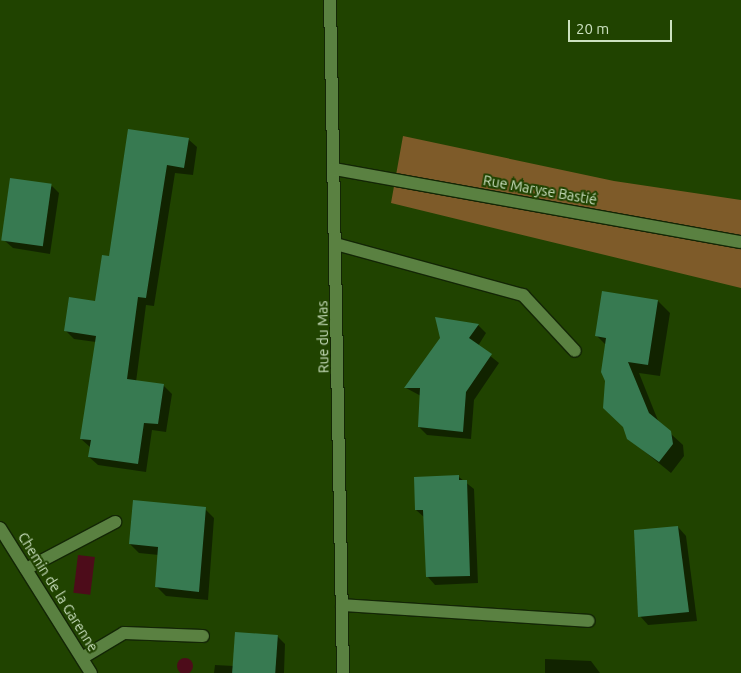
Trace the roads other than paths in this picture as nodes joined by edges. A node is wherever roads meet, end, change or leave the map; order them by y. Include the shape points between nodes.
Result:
1 (330, 0) edge
2 (334, 169) junction
3 (741, 242) edge
4 (336, 244) junction
5 (575, 351) dead end
6 (115, 522) dead end
7 (0, 528) edge
8 (26, 570) junction
9 (342, 605) junction
10 (588, 621) dead end
11 (203, 636) dead end
12 (82, 658) junction
13 (91, 673) edge
14 (343, 673) edge

1 - 2 street, Rue du Mas
2 - 3 street, Rue Maryse Bastié
2 - 4 street, Rue du Mas
4 - 5 street via 523,295
4 - 9 street, Rue du Mas
6 - 8 street
7 - 8 street, Chemin de la Garenne
8 - 12 street, Chemin de la Garenne
9 - 10 street
9 - 14 street, Rue du Mas
11 - 12 street via 124,633
12 - 13 street, Chemin de la Garenne

